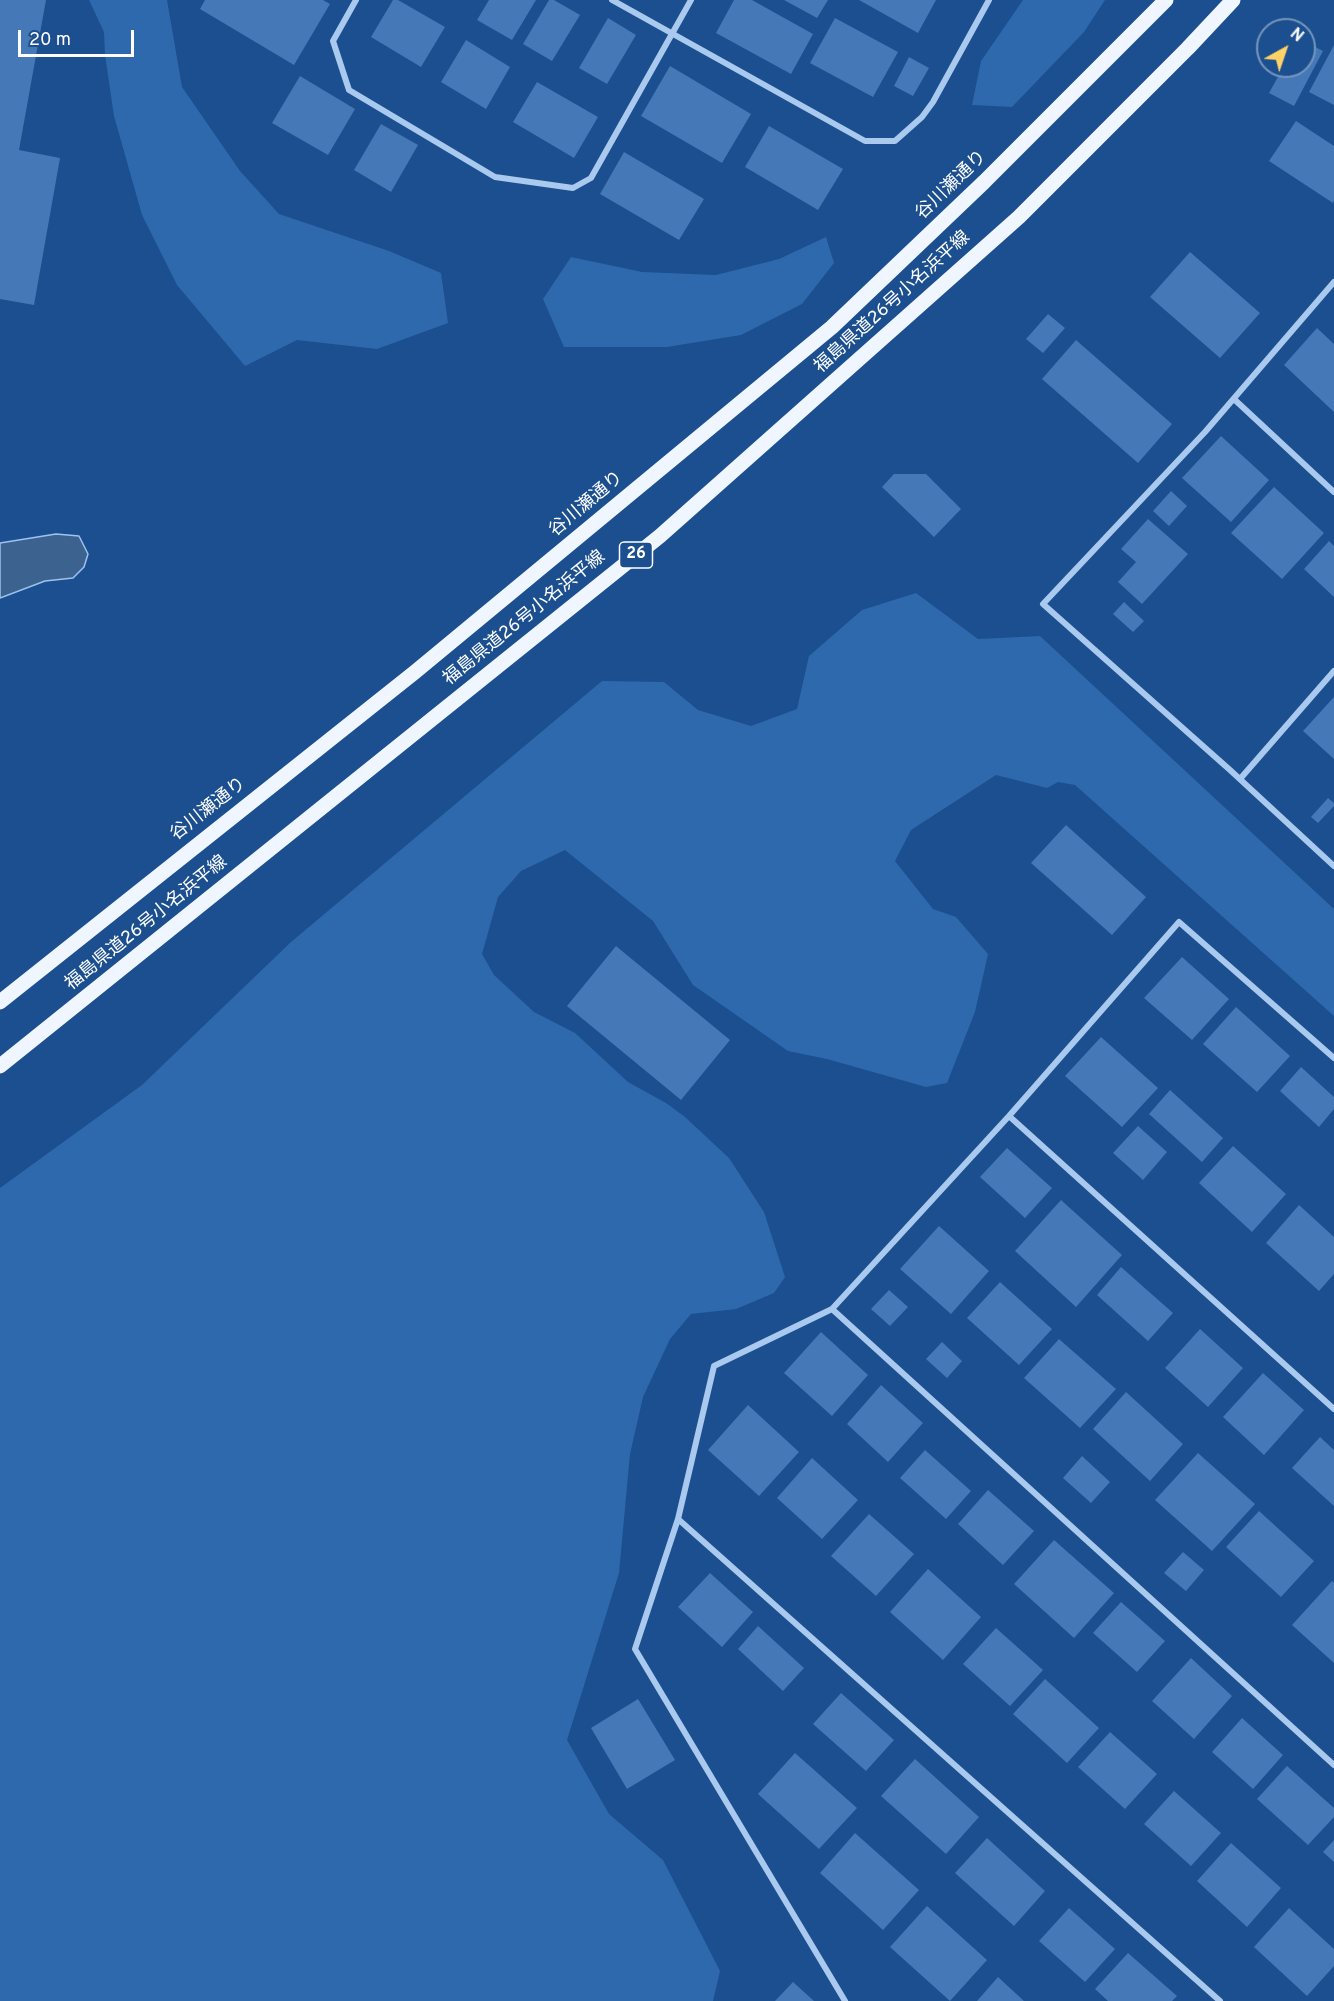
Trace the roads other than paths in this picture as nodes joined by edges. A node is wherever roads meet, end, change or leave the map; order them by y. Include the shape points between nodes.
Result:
1 (356, 0) edge
2 (612, 0) edge
3 (692, 0) edge
4 (989, 0) edge
5 (1166, 0) edge
6 (1233, 0) edge
7 (672, 34) junction
8 (1334, 282) edge
9 (1235, 400) junction
10 (1334, 492) edge
11 (1334, 671) edge
12 (1240, 779) junction
13 (1334, 866) edge
14 (0, 1002) edge
15 (1334, 1058) edge
16 (0, 1066) edge
17 (1009, 1116) junction
18 (832, 1309) junction
19 (1334, 1408) edge
20 (678, 1519) junction
21 (1334, 1765) edge
22 (844, 2001) edge
23 (1220, 2001) edge

1 - 7 street via 333,41 349,90 495,177 573,188 591,178
2 - 7 street
3 - 7 street
4 - 7 street via 933,102 895,141 865,141
5 - 14 main road, 谷川瀬通り via 984,183 832,327 415,672
6 - 16 main road, 福島県道26号小名浜平線 / 26 via 1019,217 660,536
8 - 9 street
9 - 10 street
9 - 12 street via 1043,604
11 - 12 street
12 - 13 street
15 - 17 street via 1179,922
17 - 18 street
17 - 19 street
18 - 20 street via 714,1366
18 - 21 street
20 - 22 street via 635,1648
20 - 23 street

